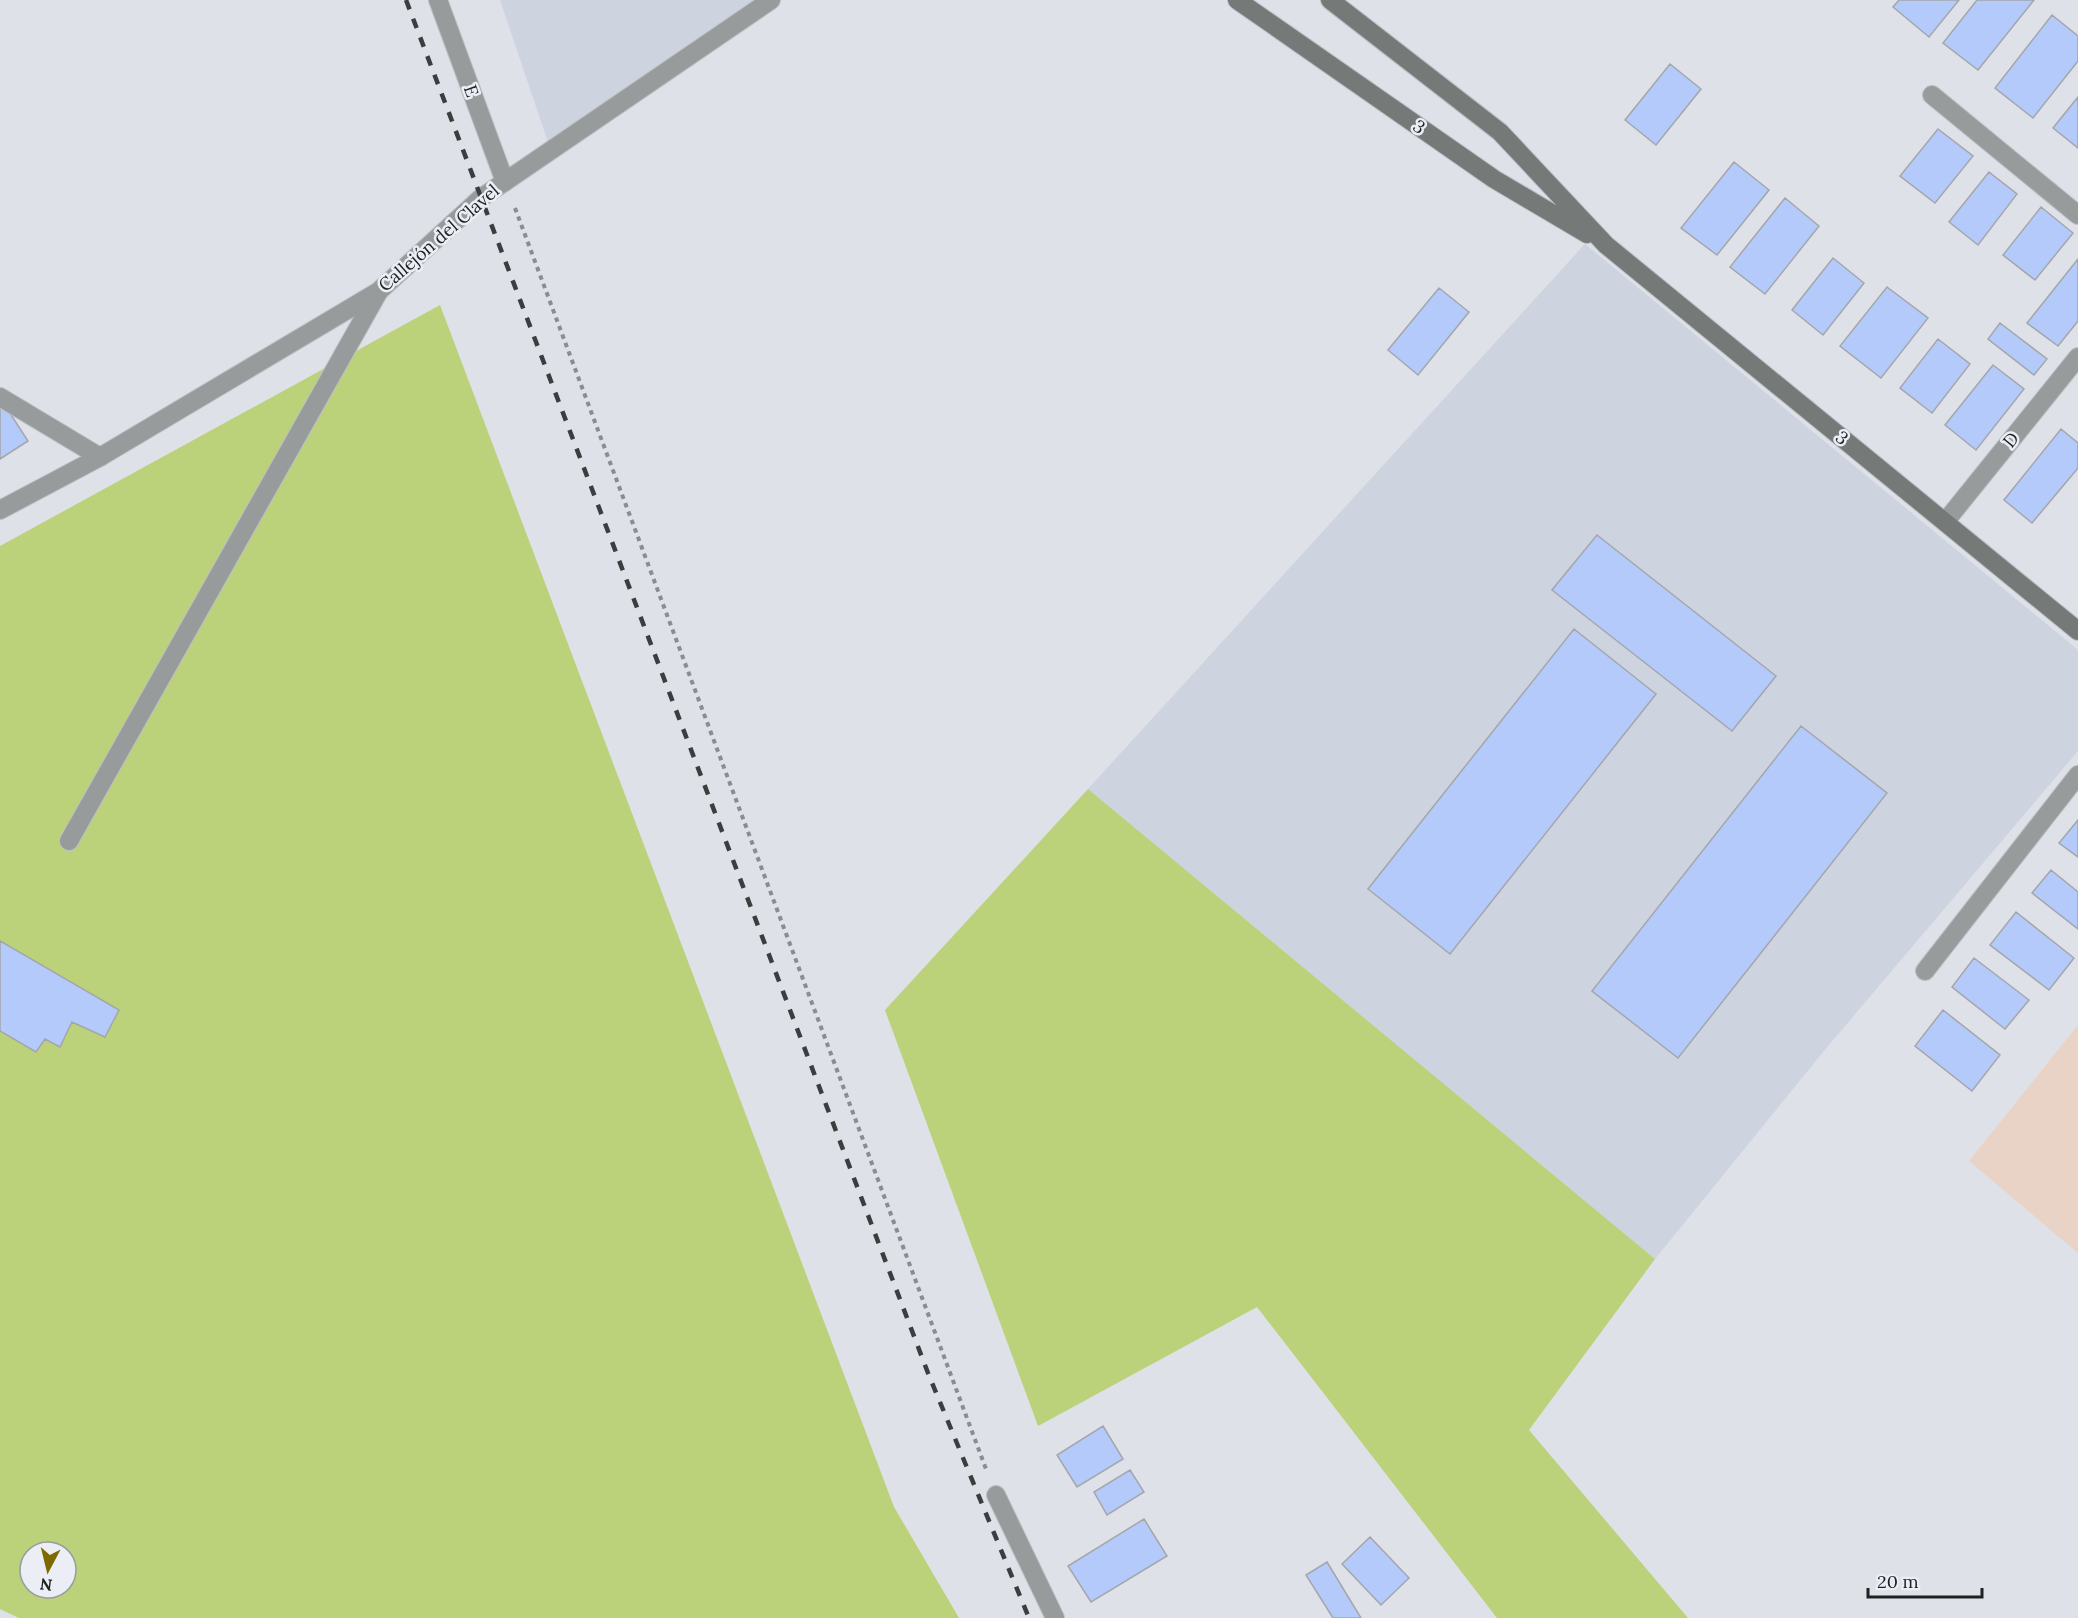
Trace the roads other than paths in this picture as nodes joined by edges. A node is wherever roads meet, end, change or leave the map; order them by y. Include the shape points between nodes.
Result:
1 (438, 0) edge
2 (771, 0) edge
3 (1237, 0) edge
4 (1329, 0) edge
5 (1932, 95) dead end
6 (505, 182) junction
7 (2078, 215) edge
8 (1606, 245) junction
9 (380, 291) junction
10 (2078, 357) edge
11 (0, 397) edge
12 (100, 457) junction
13 (0, 510) edge
14 (1945, 522) junction
15 (2078, 631) edge
16 (2078, 775) edge
17 (69, 841) dead end
18 (1925, 971) dead end
19 (996, 1495) road end
20 (1055, 1618) edge

1 - 6 street, E
2 - 6 street, Callejón del Clavel
3 - 8 street, 3 via 1494,179
4 - 8 street, 3 via 1500,132
5 - 7 street
6 - 9 street, Callejón del Clavel via 481,198
8 - 14 street, 3
9 - 12 street, Callejón del Clavel
9 - 17 street
10 - 14 street, D
11 - 12 street
12 - 13 street, Callejón del Clavel
14 - 15 street, 3
16 - 18 street
19 - 20 street

